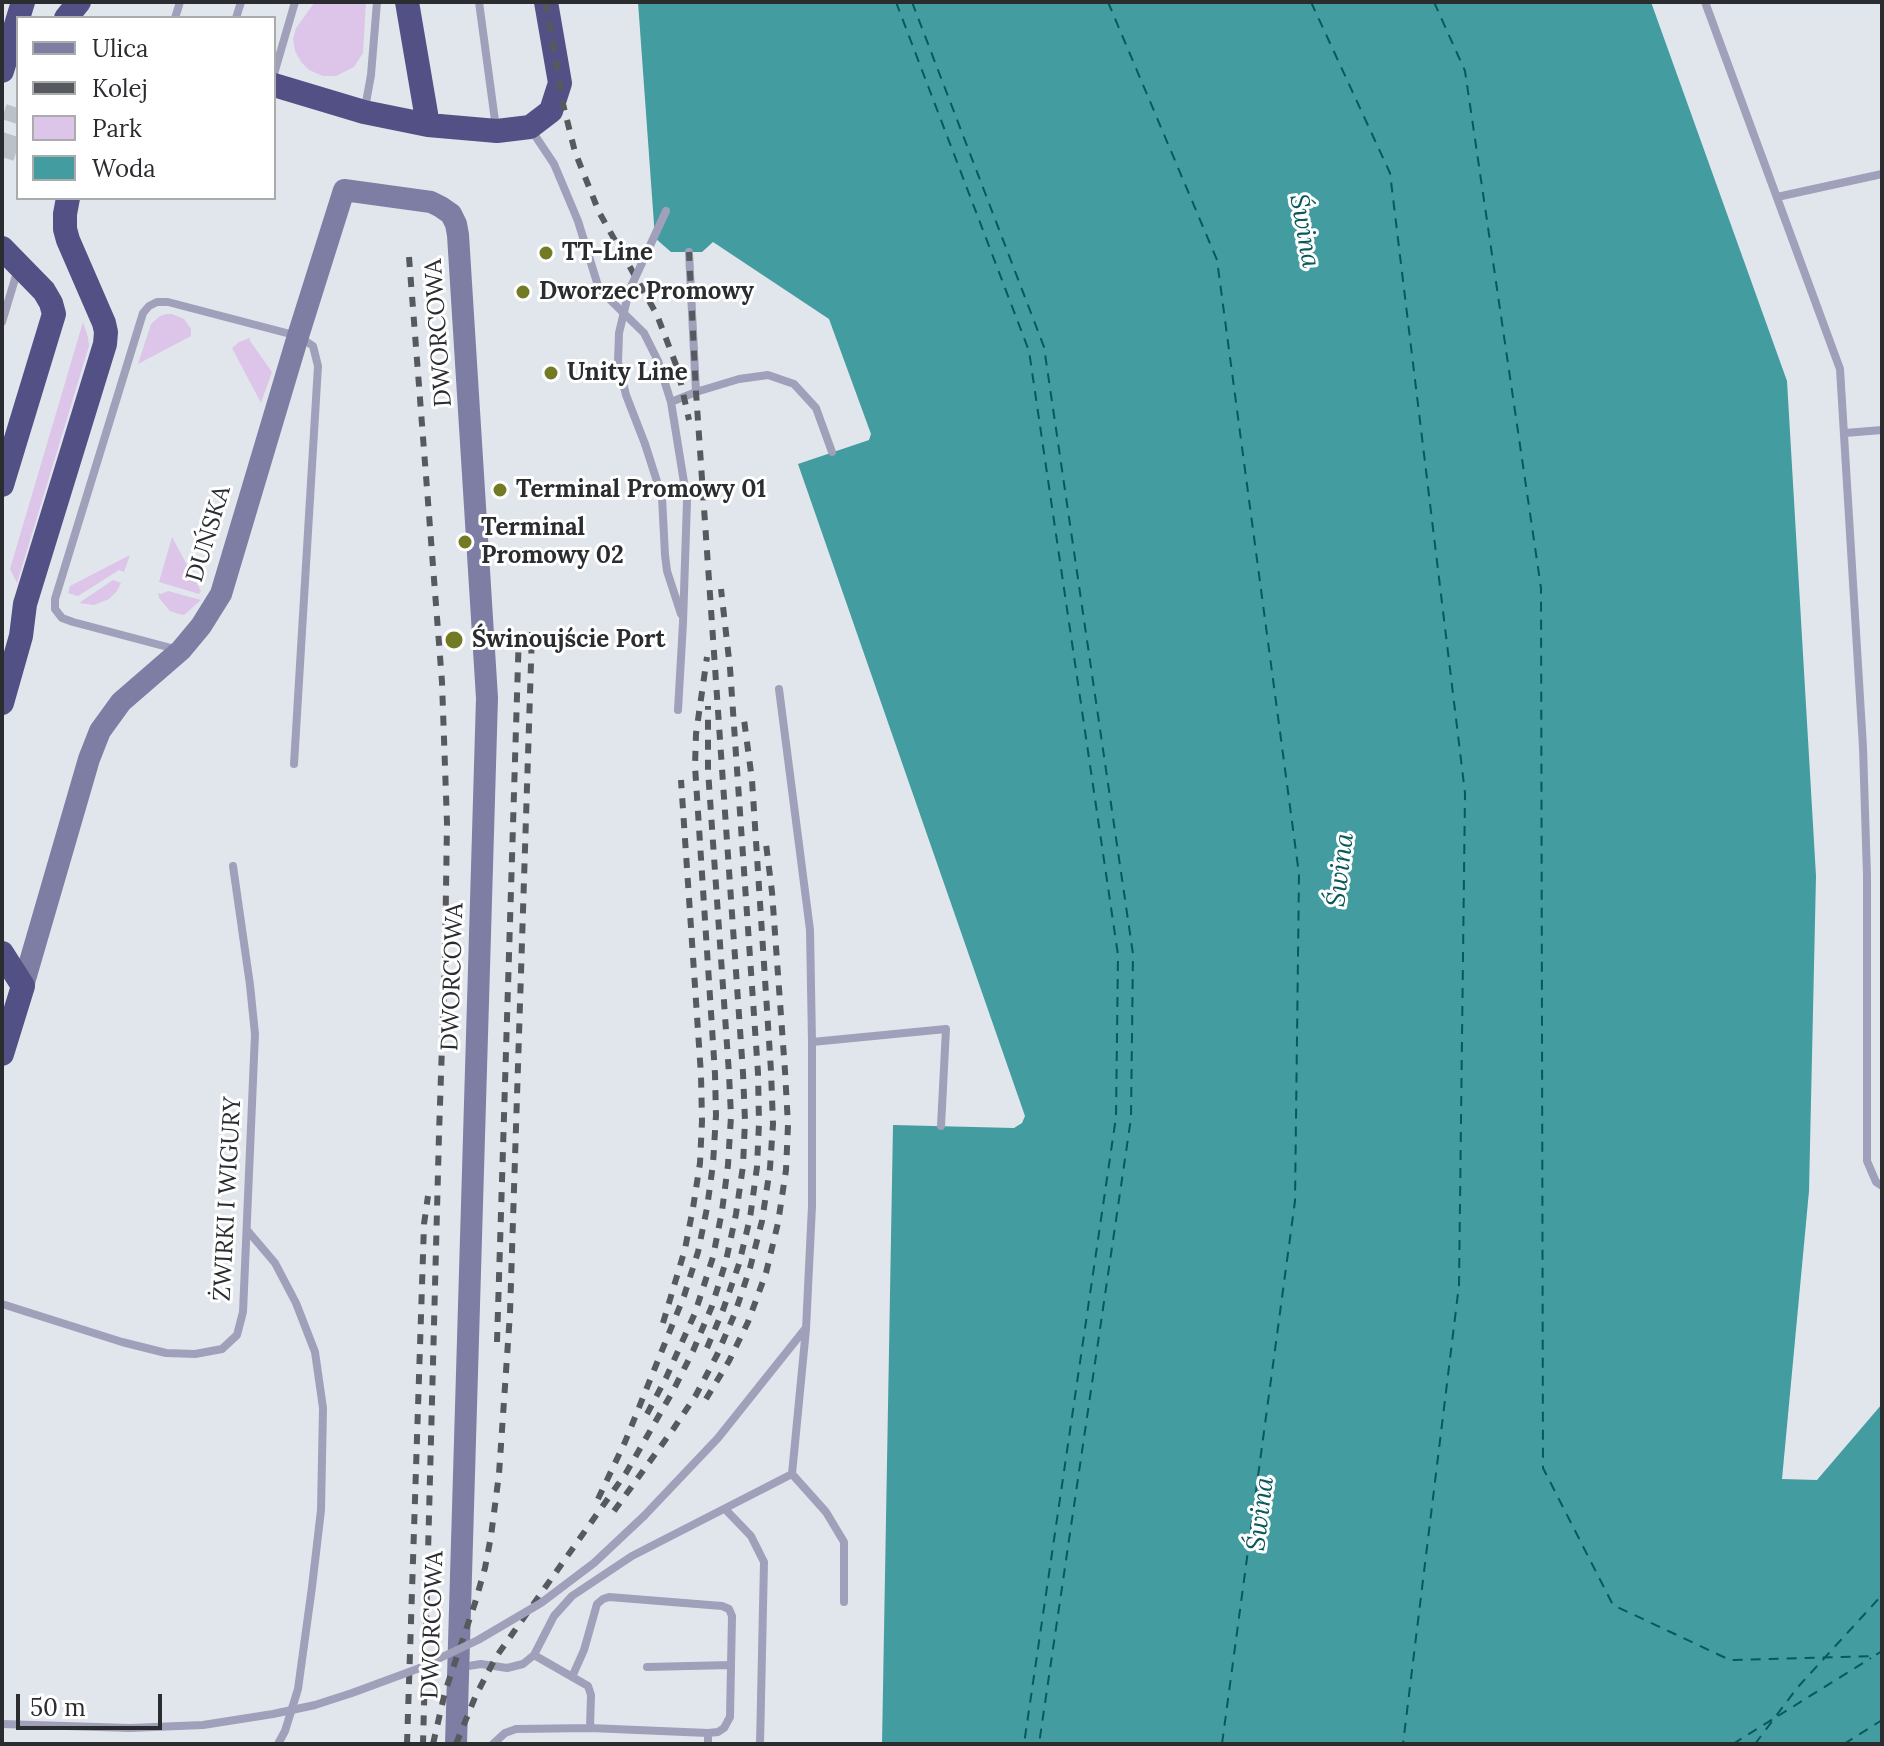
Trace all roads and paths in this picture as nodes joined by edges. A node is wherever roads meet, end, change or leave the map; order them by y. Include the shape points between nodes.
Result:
1 (295, 2) edge
2 (377, 2) edge
3 (407, 2) edge
4 (479, 2) edge
5 (546, 2) edge
6 (1705, 2) edge
7 (16, 17) edge
8 (276, 67) edge
9 (2, 71) edge
10 (276, 86) edge
11 (364, 112) junction
12 (428, 125) junction
13 (530, 127) junction
14 (497, 131) junction
15 (1882, 174) edge
16 (1777, 197) junction
17 (68, 200) edge
18 (666, 211) dead end
19 (451, 214) joint
20 (2, 248) edge
21 (689, 252) dead end
22 (19, 266) junction
23 (2, 322) edge
24 (298, 336) junction
25 (696, 392) junction
26 (671, 402) junction
27 (1882, 430) edge
28 (1845, 433) junction
29 (832, 452) dead end
30 (2, 485) edge
31 (683, 623) junction
32 (181, 650) junction
33 (779, 689) dead end
34 (2, 703) edge
35 (678, 710) dead end
36 (294, 764) dead end
37 (233, 866) dead end
38 (2, 953) edge
39 (23, 986) junction
40 (812, 1042) junction
41 (2, 1054) edge
42 (941, 1126) dead end
43 (1882, 1186) edge
44 (247, 1230) junction
45 (2, 1304) edge
46 (806, 1329) junction
47 (792, 1474) junction
48 (725, 1509) junction
49 (844, 1602) dead end
50 (534, 1655) junction
51 (731, 1665) junction
52 (647, 1667) dead end
53 (457, 1668) junction
54 (572, 1677) junction
55 (2, 1724) edge
56 (590, 1728) junction
57 (708, 1733) junction
58 (278, 1744) edge
59 (456, 1744) edge
60 (493, 1744) edge
61 (708, 1744) edge
62 (760, 1744) edge

1 - 8 lane
2 - 11 lane
3 - 12 highway
4 - 14 lane
5 - 13 highway via 560,83 551,111
6 - 16 lane
7 - 9 highway
10 - 11 highway
11 - 12 highway
12 - 14 highway
13 - 14 highway
13 - 26 lane via 554,164 599,289 644,333
15 - 16 lane
16 - 28 lane via 1840,369
17 - 34 highway via 65,229 104,323 105,344 25,604
18 - 31 lane, bridge via 629,291 618,362 662,497 667,571
19 - 24 street, DUŃSKA via 431,202 344,190
19 - 53 street, DWORCOWA via 460,264 487,698
20 - 22 highway
21 - 25 lane
22 - 23 lane
22 - 30 highway via 44,291 54,314
24 - 32 street, DUŃSKA via 221,594
24 - 32 lane via 168,302 157,302 143,313 55,609 73,622
24 - 36 lane via 313,346 318,366
25 - 26 lane
25 - 29 lane via 768,375 794,384 816,408
26 - 31 lane via 687,501
27 - 28 lane
28 - 43 lane via 1867,876 1867,1161
31 - 35 lane
32 - 39 street, DUŃSKA via 121,702 100,731
33 - 40 lane via 810,930
37 - 44 lane, ŻWIRKI I WIGURY via 255,1034
38 - 39 highway
39 - 41 highway, DUŃSKA
40 - 42 lane via 946,1029
40 - 46 lane
44 - 45 lane, ŻWIRKI I WIGURY via 243,1312 237,1335 222,1349 166,1353
44 - 58 lane via 275,1263 296,1303 315,1352 323,1408 321,1510 312,1587 298,1689
46 - 47 lane
46 - 55 lane, bridge via 718,1438 644,1516 541,1603 478,1640 340,1697 273,1714 173,1727
47 - 48 lane
47 - 49 lane via 844,1542
48 - 50 lane via 632,1556 572,1596 554,1616
48 - 62 lane via 751,1536 764,1562
50 - 53 lane via 507,1668
50 - 54 lane
51 - 52 lane
51 - 54 lane via 729,1609 609,1597 597,1604
51 - 57 lane via 730,1717 724,1728
53 - 59 street, DWORCOWA
54 - 56 lane via 588,1686
56 - 57 lane
56 - 60 lane via 516,1729
57 - 61 lane

